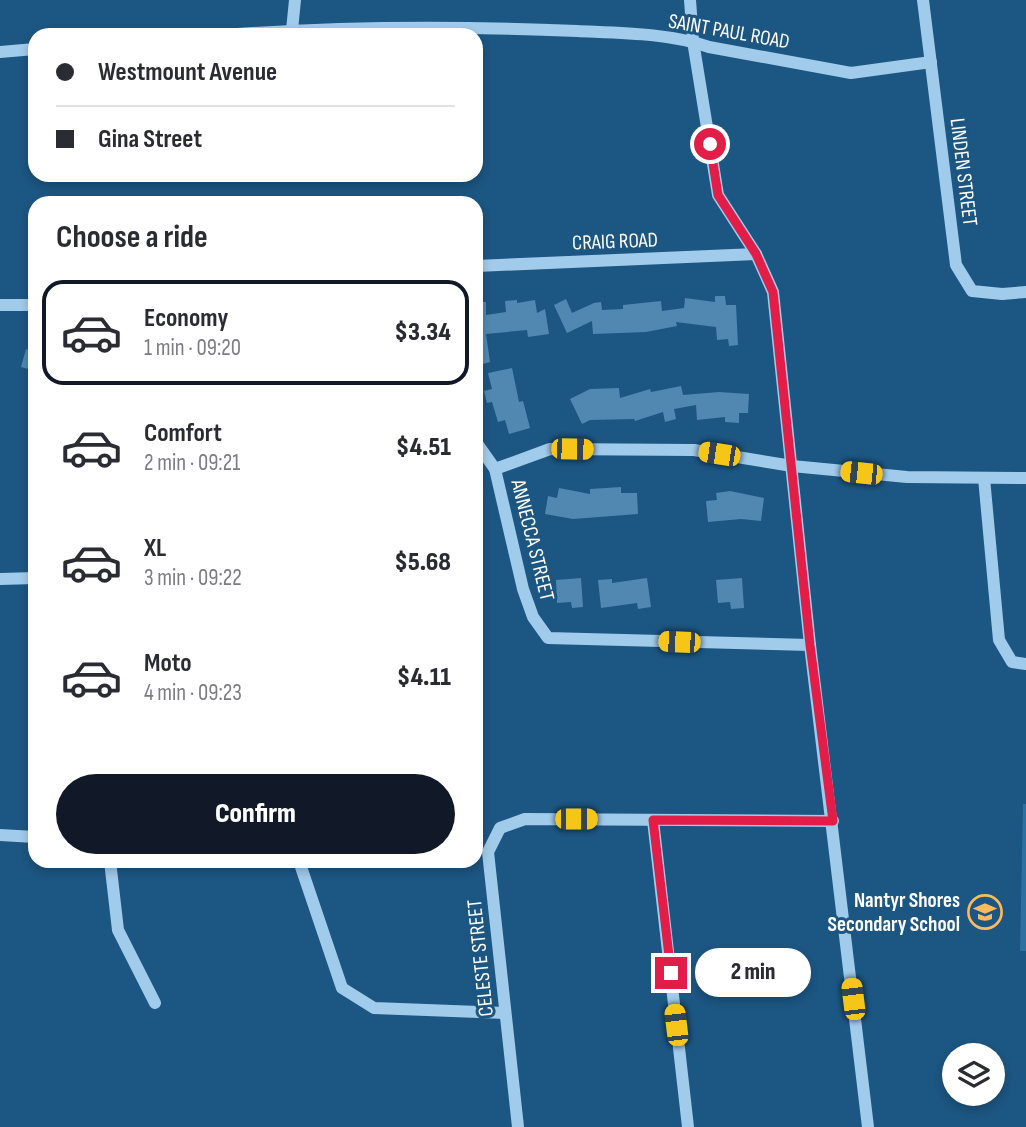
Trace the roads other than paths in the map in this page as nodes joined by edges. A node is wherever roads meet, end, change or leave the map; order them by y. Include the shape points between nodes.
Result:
1 (295, 0) edge
2 (690, 0) edge
3 (923, 0) edge
4 (292, 28) edge
5 (483, 29) edge
6 (693, 41) junction
7 (28, 50) edge
8 (0, 52) edge
9 (931, 62) junction
10 (756, 254) junction
11 (483, 266) edge
12 (1026, 292) edge
13 (0, 305) edge
14 (28, 305) edge
15 (483, 452) edge
16 (792, 466) junction
17 (495, 469) junction
18 (984, 478) junction
19 (1026, 478) edge
20 (28, 578) edge
21 (0, 579) edge
22 (810, 645) junction
23 (1026, 664) edge
24 (653, 820) junction
25 (833, 821) junction
26 (0, 835) edge
27 (28, 836) edge
28 (111, 868) edge
29 (301, 868) edge
30 (155, 1003) dead end
31 (505, 1013) junction
32 (518, 1127) edge
33 (688, 1127) edge
34 (868, 1127) edge

1 - 4 street
2 - 6 street
3 - 9 street, LINDEN STREET
5 - 6 street, SAINT PAUL ROAD via 623,33
6 - 9 street, SAINT PAUL ROAD via 851,73
6 - 10 street via 718,195
7 - 8 street
9 - 12 street, LINDEN STREET via 957,265 972,292
10 - 11 street, CRAIG ROAD
10 - 16 street via 773,292
13 - 14 street
15 - 17 street, ANNECCA STREET
16 - 17 street via 694,450 550,449
16 - 18 street via 908,477
16 - 22 street
17 - 22 street, ANNECCA STREET via 523,589 533,617 548,638
18 - 19 street
18 - 23 street via 999,640 1012,662
20 - 21 street
22 - 25 street
24 - 25 street, CELESTE STREET
24 - 31 street, CELESTE STREET via 525,819 500,828 488,852
24 - 33 street
25 - 34 street
26 - 27 street
28 - 30 street via 118,930
29 - 31 street via 342,988 374,1008
31 - 32 street, CELESTE STREET

